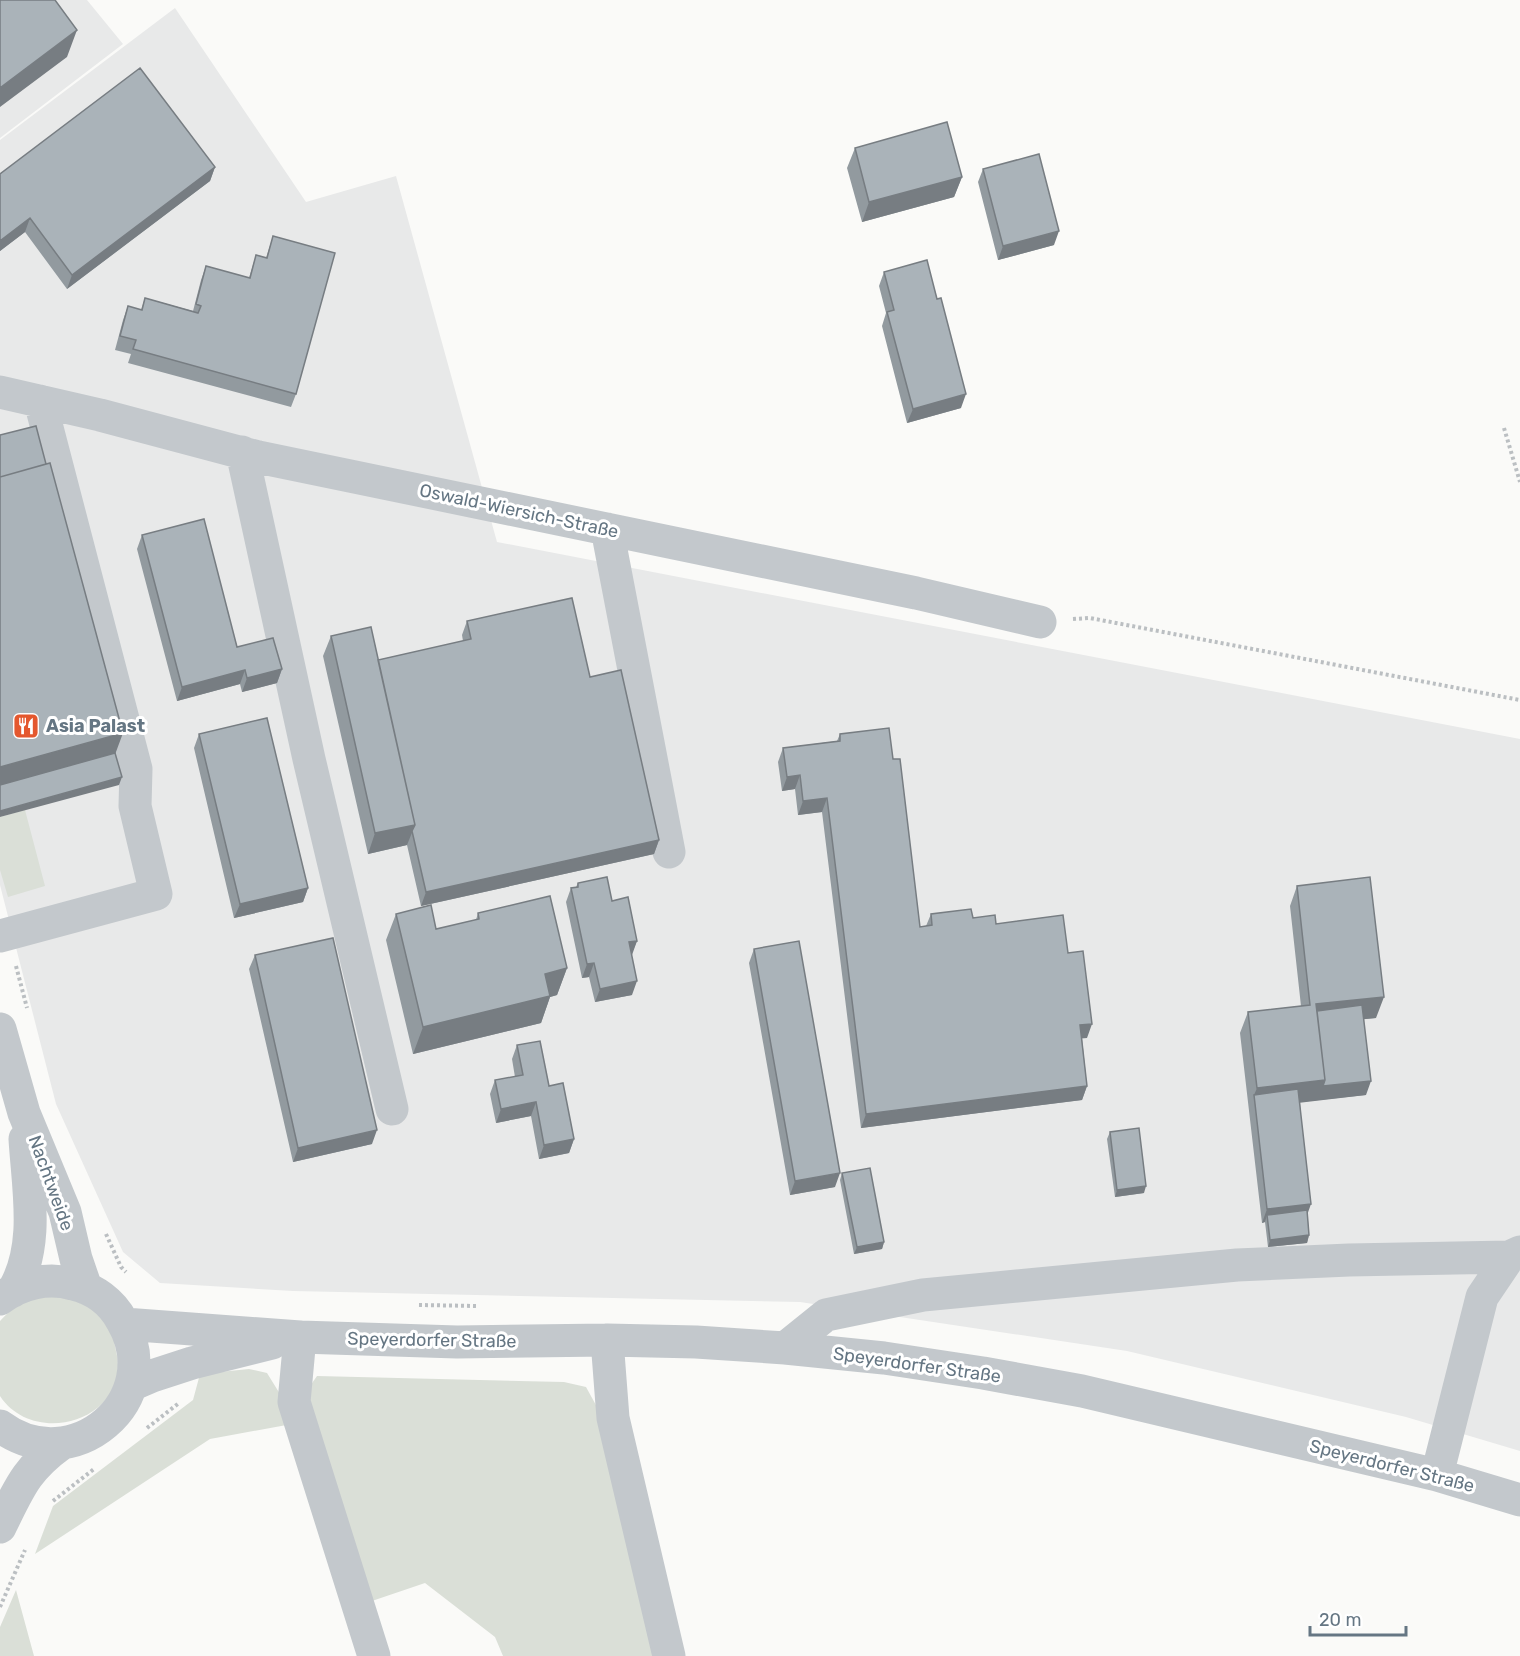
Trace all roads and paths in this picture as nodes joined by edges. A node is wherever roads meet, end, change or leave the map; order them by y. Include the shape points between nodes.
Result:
1 (0, 392) edge
2 (40, 401) junction
3 (1504, 428) dead end
4 (242, 452) junction
5 (1520, 482) edge
6 (607, 529) junction
7 (1040, 622) joint
8 (1520, 700) edge
9 (669, 852) dead end
10 (0, 936) edge
11 (0, 1029) edge
12 (392, 1109) dead end
13 (24, 1113) junction
14 (102, 1225) dead end
15 (1515, 1255) edge
16 (129, 1275) dead end
17 (86, 1288) junction
18 (7, 1295) edge
19 (124, 1324) junction
20 (300, 1337) junction
21 (606, 1340) junction
22 (784, 1348) junction
23 (131, 1385) junction
24 (0, 1426) edge
25 (61, 1444) junction
26 (1437, 1475) junction
27 (1520, 1500) edge
28 (0, 1527) edge
29 (29, 1541) dead end
30 (0, 1607) edge
31 (374, 1656) edge
32 (669, 1656) edge

1 - 2 street, Oswald-Wiersich-Straße
2 - 4 street, Oswald-Wiersich-Straße
2 - 10 street via 136,769 135,806 156,894
3 - 5 path
4 - 6 street, Oswald-Wiersich-Straße
4 - 12 street via 309,759
6 - 7 street, Oswald-Wiersich-Straße
6 - 9 street
7 - 8 path via 1090,618
11 - 13 street, Nachtweide
13 - 17 street, Nachtweide via 65,1212
13 - 18 street, Nachtweide via 30,1237 19,1280
14 - 16 path via 121,1267
15 - 22 street via 1237,1265 923,1294 826,1315
15 - 26 street via 1482,1297
17 - 18 street via 70,1283 37,1282
17 - 19 street via 108,1303
19 - 20 street, Speyerdorfer Straße
19 - 23 street via 133,1349
20 - 21 street, Speyerdorfer Straße via 457,1342
20 - 23 street, Speyerdorfer Straße via 192,1363
20 - 31 street via 294,1402
21 - 22 street, Speyerdorfer Straße
21 - 32 street via 613,1418
22 - 26 street, Speyerdorfer Straße via 983,1372 1082,1391
23 - 25 street via 119,1408 101,1428
24 - 25 street via 26,1440
25 - 28 street via 27,1474
26 - 27 street, Speyerdorfer Straße
29 - 30 path

